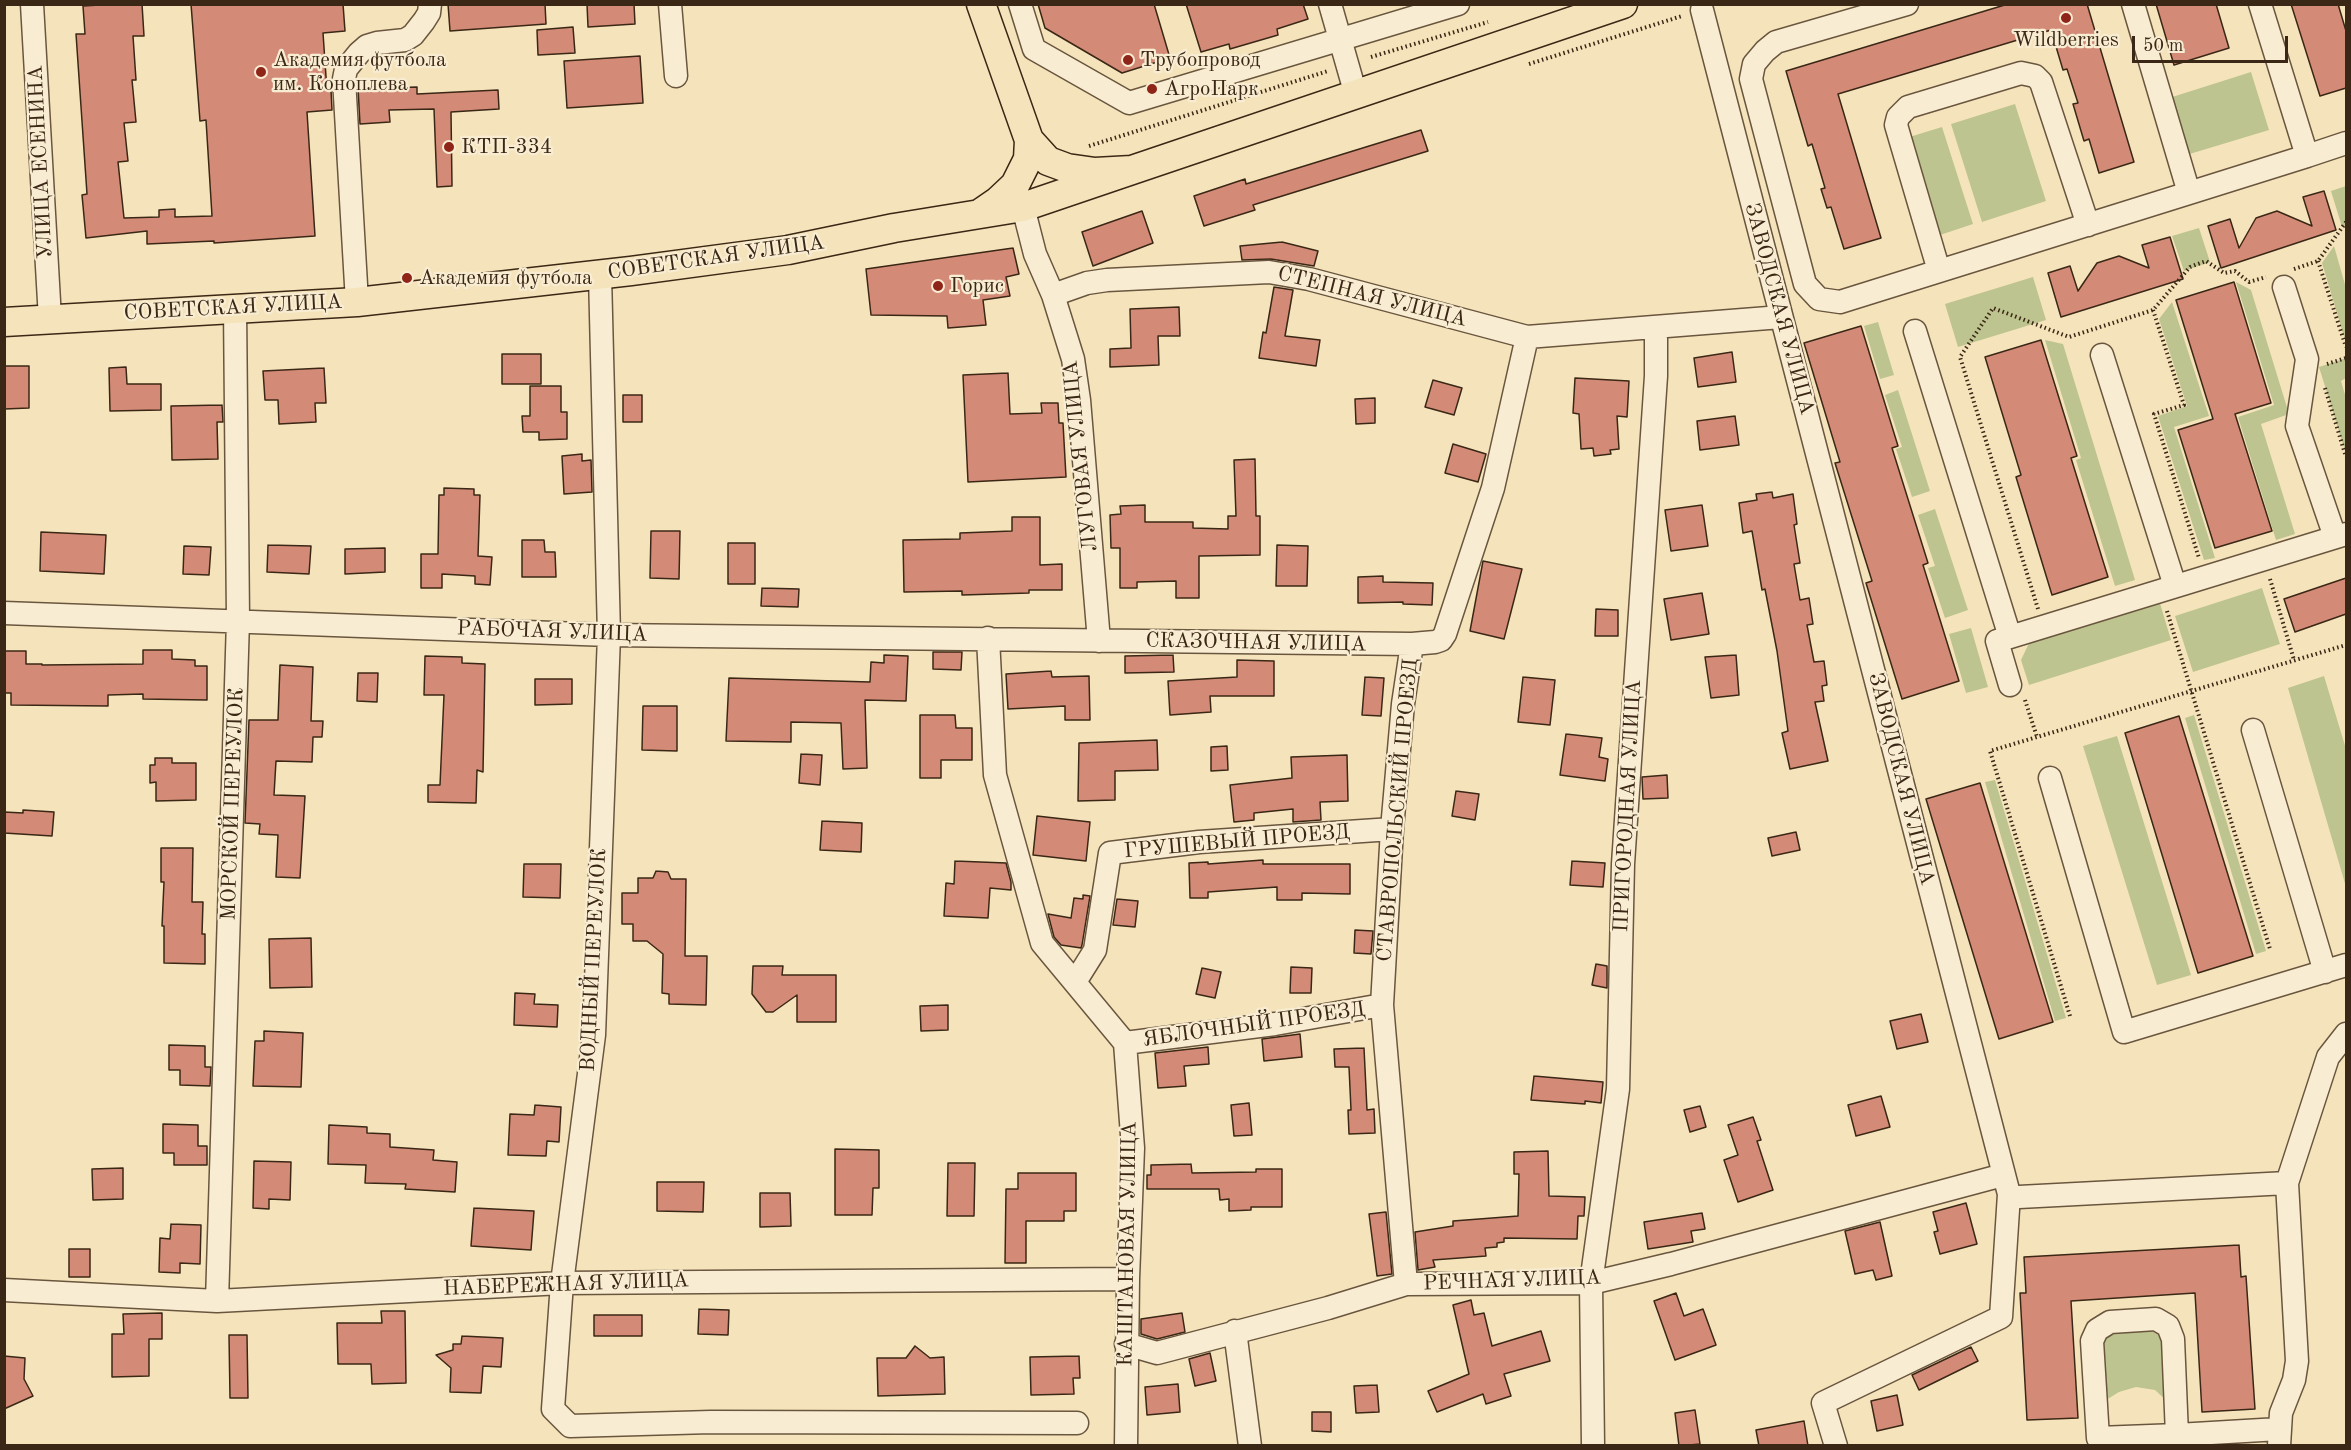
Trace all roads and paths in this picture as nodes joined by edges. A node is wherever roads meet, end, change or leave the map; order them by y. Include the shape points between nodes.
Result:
1 (32, 4) edge
2 (430, 4) edge
3 (670, 4) edge
4 (981, 4) edge
5 (1020, 4) edge
6 (1330, 4) edge
7 (1458, 4) edge
8 (1623, 4) edge
9 (1648, 4) edge
10 (1907, 4) edge
11 (2133, 4) edge
12 (2260, 4) edge
13 (1702, 10) dead end
14 (1490, 21) dead end
15 (1570, 23) junction
16 (1341, 40) junction
17 (1371, 57) dead end
18 (1337, 68) dead end
19 (676, 76) dead end
20 (1356, 95) junction
21 (1029, 140) junction
22 (2346, 143) edge
23 (1086, 147) dead end
24 (2307, 156) junction
25 (1132, 170) junction
26 (2189, 193) junction
27 (1023, 207) junction
28 (974, 216) junction
29 (2088, 225) junction
30 (2318, 261) dead end
31 (1939, 271) junction
32 (600, 275) junction
33 (2284, 287) dead end
34 (1053, 295) junction
35 (357, 302) junction
36 (235, 308) junction
37 (2153, 310) dead end
38 (1781, 317) junction
39 (50, 319) junction
40 (4, 322) edge
41 (1656, 328) junction
42 (1915, 331) dead end
43 (1527, 337) junction
44 (2346, 347) edge
45 (2102, 355) dead end
46 (2346, 358) edge
47 (2318, 366) dead end
48 (2322, 378) dead end
49 (2346, 457) edge
50 (2341, 535) edge
51 (2202, 565) dead end
52 (2270, 579) dead end
53 (2175, 586) junction
54 (2166, 609) dead end
55 (4, 613) edge
56 (238, 620) junction
57 (609, 635) junction
58 (2010, 637) junction
59 (987, 638) junction
60 (1099, 641) junction
61 (1412, 644) junction
62 (2346, 645) edge
63 (2294, 660) junction
64 (2190, 691) junction
65 (2018, 693) joint
66 (2253, 730) dead end
67 (2037, 736) junction
68 (2050, 778) dead end
69 (1392, 829) junction
70 (2270, 949) dead end
71 (2346, 965) edge
72 (2325, 972) junction
73 (1075, 982) junction
74 (1382, 1005) junction
75 (2070, 1016) dead end
76 (2346, 1034) edge
77 (1125, 1043) junction
78 (2003, 1175) junction
79 (2287, 1183) junction
80 (2019, 1197) dead end
81 (1128, 1279) junction
82 (562, 1282) junction
83 (1591, 1283) junction
84 (1406, 1284) junction
85 (4, 1290) edge
86 (217, 1301) junction
87 (1235, 1331) junction
88 (1126, 1344) junction
89 (1077, 1423) dead end
90 (2177, 1435) junction
91 (2279, 1437) edge
92 (1126, 1446) edge
93 (1250, 1446) edge
94 (1593, 1446) edge
95 (1836, 1446) edge

1 - 39 street, УЛИЦА ЕСЕНИНА
2 - 35 street via 413,35 405,40 367,46 346,69
3 - 19 street
4 - 21 main road
5 - 16 street via 1034,49 1128,104
6 - 16 street
7 - 16 street
8 - 15 main road
9 - 15 main road
10 - 31 street via 1776,42 1754,64 1751,79 1805,284 1812,293 1819,299 1840,302
11 - 26 street
12 - 24 street
13 - 38 street, ЗАВОДСКАЯ УЛИЦА
14 - 17 path
15 - 20 main road, СОВЕТСКАЯ УЛИЦА
16 - 20 street
18 - 23 path
20 - 25 main road, СОВЕТСКАЯ УЛИЦА
21 - 25 main road via 1048,161 1067,168 1095,172
21 - 28 main road via 1028,159 1015,184
22 - 24 street
24 - 26 street
25 - 27 main road, СОВЕТСКАЯ УЛИЦА
26 - 29 street
27 - 28 main road, СОВЕТСКАЯ УЛИЦА
27 - 34 street, ЛУГОВАЯ УЛИЦА via 1035,254
28 - 32 main road, СОВЕТСКАЯ УЛИЦА via 788,250
29 - 31 street
29 - 31 street via 2041,82 2035,76 2021,73 1908,106 1896,125
30 - 44 path
32 - 35 main road, СОВЕТСКАЯ УЛИЦА
32 - 57 street, ВОДНЫЙ ПЕРЕУЛОК
33 - 50 street via 2307,359 2297,426
34 - 43 street, СТЕПНАЯ УЛИЦА via 1107,279 1269,272
34 - 60 street, ЛУГОВАЯ УЛИЦА via 1072,359 1079,400
35 - 36 main road, СОВЕТСКАЯ УЛИЦА
36 - 39 main road, СОВЕТСКАЯ УЛИЦА
36 - 56 street, МОРСКОЙ ПЕРЕУЛОК
37 - 51 path via 2184,405 2154,414
38 - 41 street, СТЕПНАЯ УЛИЦА
38 - 78 street, ЗАВОДСКАЯ УЛИЦА
39 - 40 main road, СОВЕТСКАЯ УЛИЦА
41 - 43 street, СТЕПНАЯ УЛИЦА
41 - 83 street, ПРИГОРОДНАЯ УЛИЦА via 1623,864 1618,1089
42 - 58 street
43 - 61 street, СТАВРОПОЛЬСКИЙ ПРОЕЗД via 1493,488 1445,634 1435,642
45 - 53 street
46 - 47 path
48 - 49 path
50 - 53 street
52 - 63 path
53 - 58 street
54 - 64 path
55 - 56 street, РАБОЧАЯ УЛИЦА
56 - 57 street, РАБОЧАЯ УЛИЦА
56 - 86 street, МОРСКОЙ ПЕРЕУЛОК
57 - 59 street, РАБОЧАЯ УЛИЦА
57 - 82 street, ВОДНЫЙ ПЕРЕУЛОК via 594,1035
58 - 65 street via 1997,641
59 - 60 street, РАБОЧАЯ УЛИЦА
59 - 73 street via 995,775 1042,943
60 - 61 street, СКАЗОЧНАЯ УЛИЦА
61 - 69 street, СТАВРОПОЛЬСКИЙ ПРОЕЗД
62 - 63 path
63 - 64 path
64 - 67 path
64 - 70 path
65 - 67 path
66 - 72 street
67 - 75 path via 1990,751
68 - 72 street via 2124,1032
69 - 73 street, ГРУШЕВЫЙ ПРОЕЗД via 1199,842 1110,853 1095,950
69 - 74 street, СТАВРОПОЛЬСКИЙ ПРОЕЗД
71 - 72 street
73 - 77 street
74 - 77 street, ЯБЛОЧНЫЙ ПРОЕЗД via 1275,1024
74 - 84 street, СТАВРОПОЛЬСКИЙ ПРОЕЗД
76 - 79 street via 2328,1057
77 - 81 street, КАШТАНОВАЯ УЛИЦА via 1133,1148
78 - 83 street, РЕЧНАЯ УЛИЦА
78 - 95 street, ЗАВОДСКАЯ УЛИЦА via 2009,1194 2001,1317 1823,1403
79 - 80 street
79 - 91 street via 2296,1361 2294,1380 2281,1413
81 - 82 street, НАБЕРЕЖНАЯ УЛИЦА
81 - 88 street, КАШТАНОВАЯ УЛИЦА
82 - 86 street, НАБЕРЕЖНАЯ УЛИЦА
82 - 89 street, ВОДНЫЙ ПЕРЕУЛОК via 554,1410 570,1426 711,1422
83 - 84 street, РЕЧНАЯ УЛИЦА
83 - 94 street, ПРИГОРОДНАЯ УЛИЦА
84 - 87 street, РЕЧНАЯ УЛИЦА
85 - 86 street, НАБЕРЕЖНАЯ УЛИЦА
87 - 88 street, РЕЧНАЯ УЛИЦА via 1157,1353
87 - 93 street
88 - 92 street, КАШТАНОВАЯ УЛИЦА
90 - 90 street via 2098,1438 2092,1341 2097,1330 2110,1322 2156,1319 2168,1326 2173,1339
90 - 91 street

